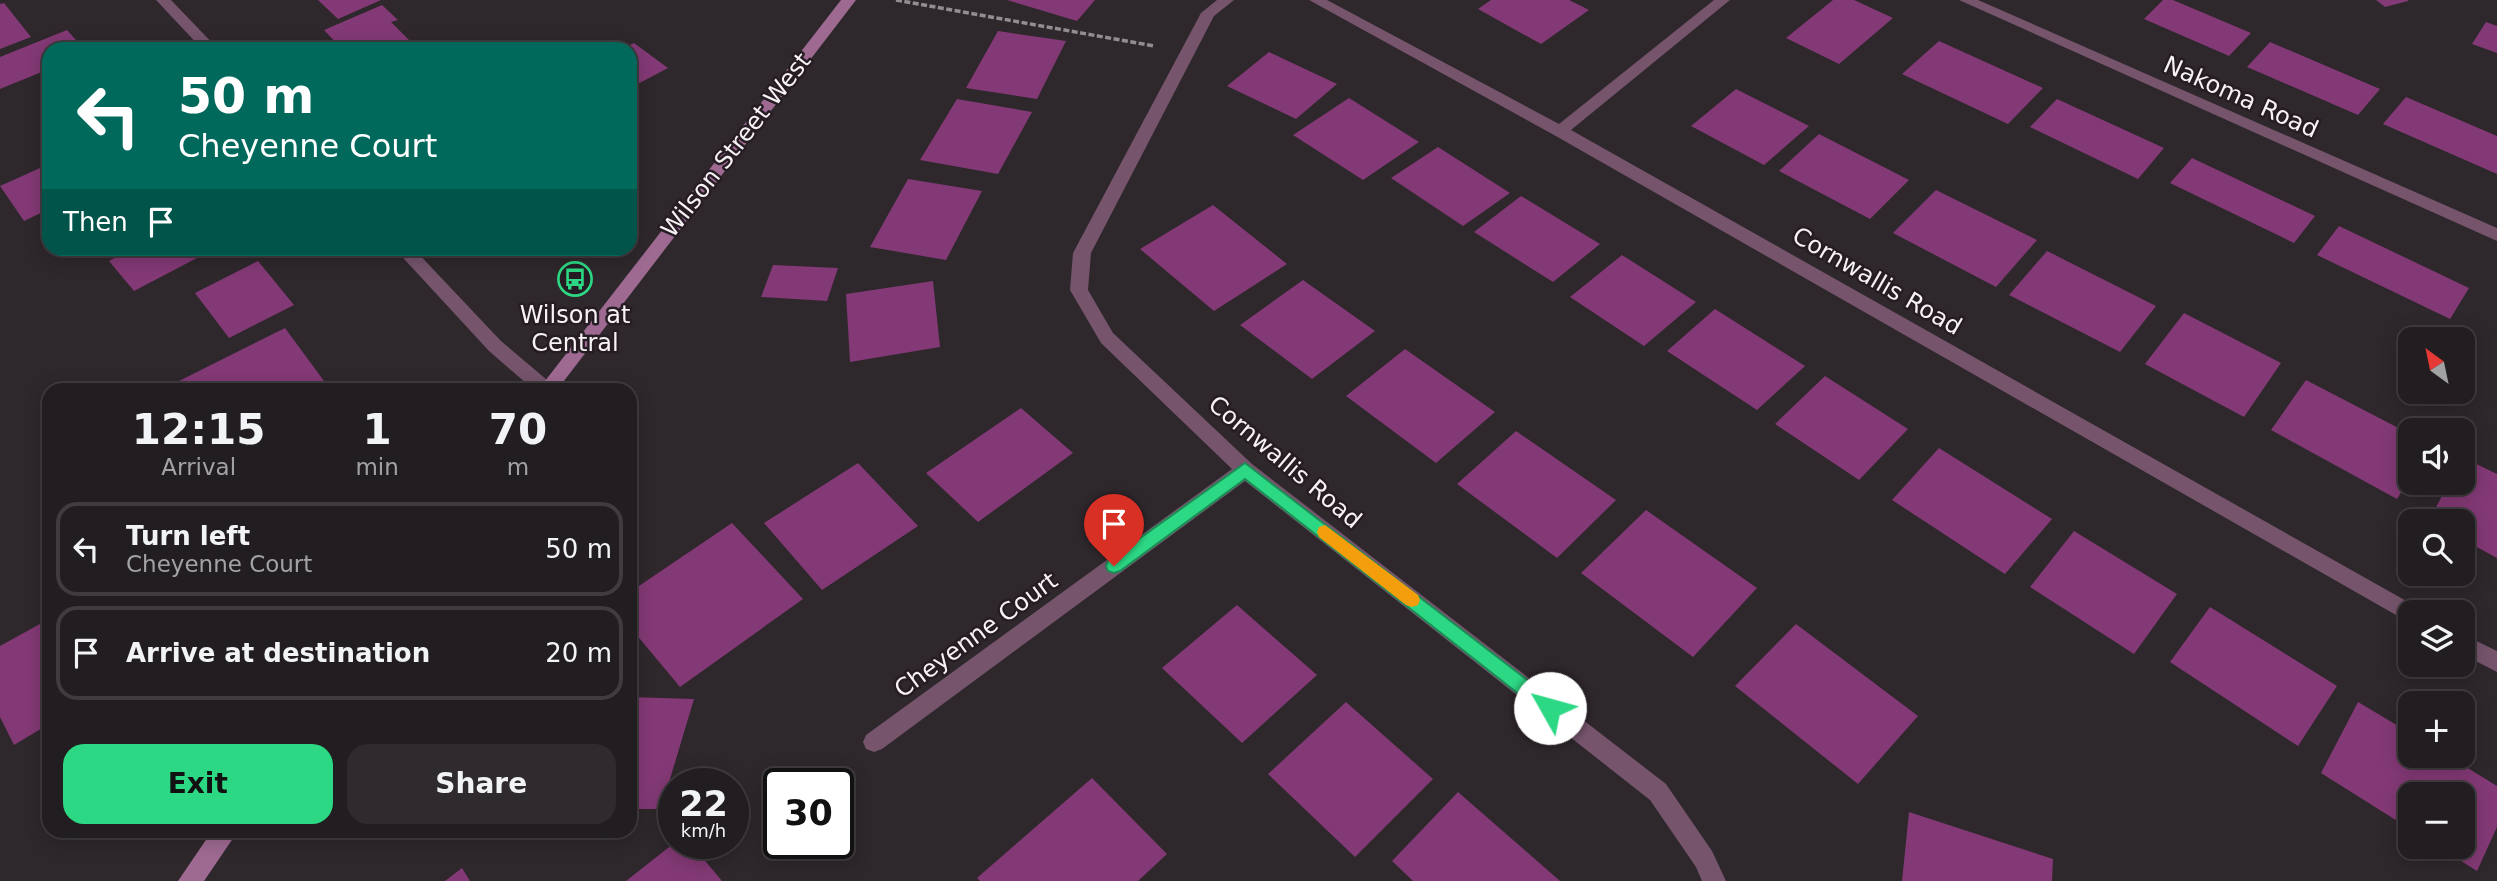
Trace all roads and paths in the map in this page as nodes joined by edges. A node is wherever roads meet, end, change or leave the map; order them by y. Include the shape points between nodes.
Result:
1 (163, 0) edge
2 (849, 0) edge
3 (896, 0) edge
4 (1227, 0) edge
5 (1316, 0) edge
6 (1723, 0) edge
7 (1966, 0) edge
8 (203, 42) edge
9 (1187, 52) junction
10 (1560, 131) junction
11 (2497, 235) edge
12 (410, 256) edge
13 (538, 383) edge
14 (551, 383) edge
15 (1245, 470) junction
16 (2398, 606) edge
17 (2475, 650) edge
18 (2497, 662) edge
19 (874, 742) dead end
20 (221, 838) edge
21 (190, 881) edge
22 (1714, 881) edge

1 - 8 street
2 - 14 main road, Wilson Street West
3 - 9 path
4 - 9 street, Cornwallis Road via 1208,13
5 - 10 street, Cornwallis Road
6 - 10 street
7 - 11 street, Nakoma Road
9 - 15 street, Cornwallis Road via 1082,253 1079,290 1107,338
10 - 16 street, Cornwallis Road
12 - 13 street via 495,346
15 - 19 street, Cheyenne Court
15 - 22 street, Cornwallis Road via 1658,792
17 - 18 street
20 - 21 main road

